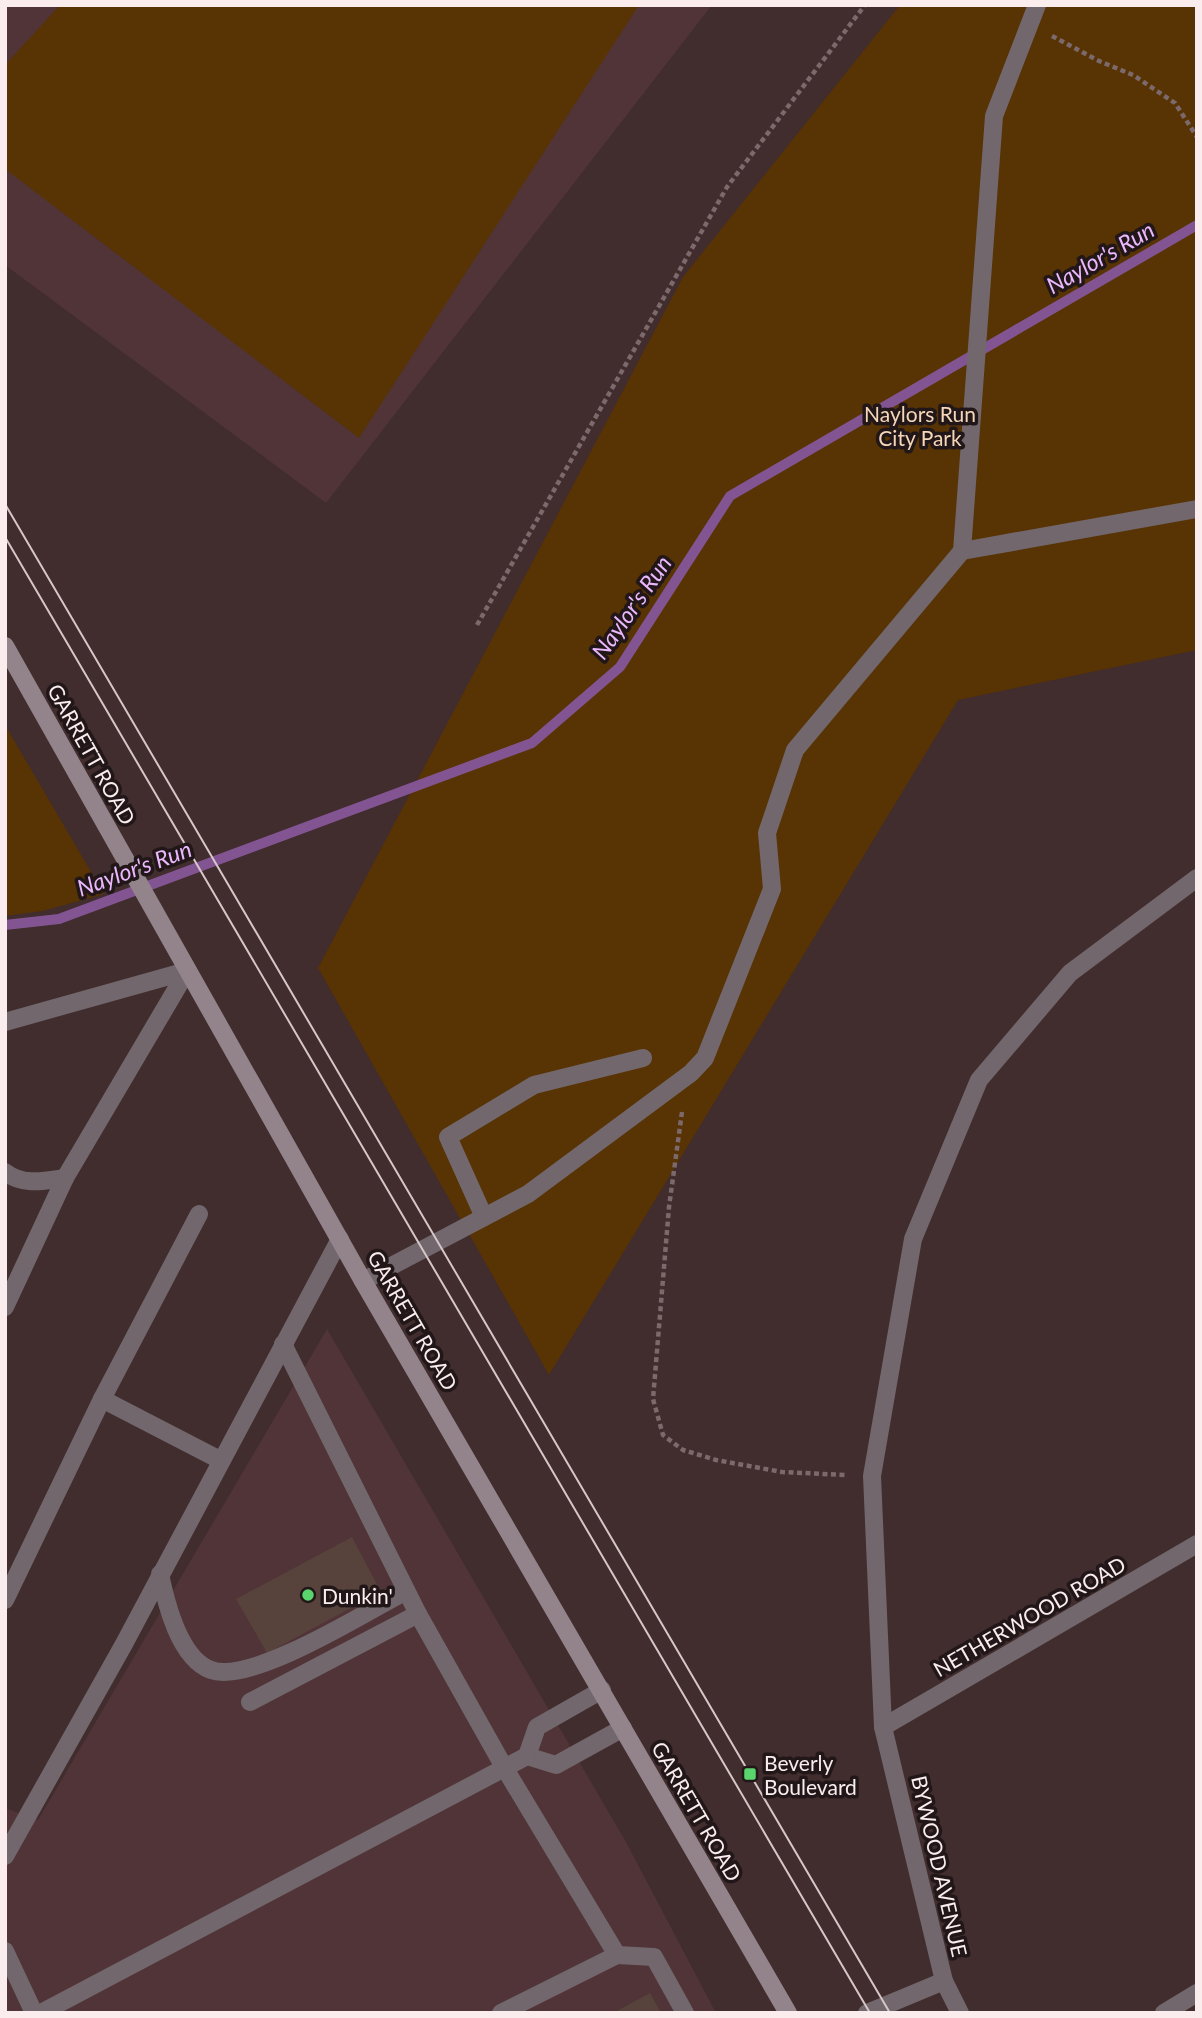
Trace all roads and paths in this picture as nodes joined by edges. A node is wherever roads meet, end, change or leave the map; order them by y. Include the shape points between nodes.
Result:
1 (866, 5) edge
2 (1037, 5) edge
3 (1030, 26) junction
4 (1197, 137) edge
5 (1197, 509) edge
6 (962, 551) junction
7 (477, 625) dead end
8 (5, 646) edge
9 (1197, 878) edge
10 (187, 971) junction
11 (5, 1022) edge
12 (643, 1058) dead end
13 (691, 1073) junction
14 (5, 1172) edge
15 (65, 1178) junction
16 (199, 1214) dead end
17 (484, 1217) junction
18 (340, 1239) junction
19 (363, 1281) junction
20 (5, 1307) edge
21 (283, 1344) junction
22 (102, 1399) junction
23 (220, 1460) junction
24 (872, 1476) junction
25 (1197, 1544) edge
26 (160, 1574) junction
27 (406, 1591) junction
28 (5, 1600) edge
29 (418, 1614) junction
30 (601, 1690) junction
31 (250, 1702) dead end
32 (883, 1727) junction
33 (623, 1728) junction
34 (527, 1756) junction
35 (504, 1767) junction
36 (6, 1852) edge
37 (5, 1951) edge
38 (617, 1955) junction
39 (944, 1981) junction
40 (1197, 1993) edge
41 (34, 2013) edge
42 (41, 2013) edge
43 (501, 2013) edge
44 (685, 2013) edge
45 (789, 2013) edge
46 (867, 2013) edge
47 (960, 2013) edge
48 (1164, 2013) edge

1 - 7 path via 727,187
2 - 3 street
3 - 4 path via 1133,75 1175,103
3 - 6 street via 994,116
5 - 6 street
6 - 13 street via 795,750 767,832 772,889 705,1058
8 - 10 main road, GARRETT ROAD
9 - 24 street via 1070,974 979,1080 913,1239
10 - 11 street
10 - 15 street
10 - 18 main road, GARRETT ROAD
12 - 17 street via 534,1085 448,1137
13 - 17 street via 528,1194
13 - 24 path via 669,1207 653,1399 663,1435 683,1450 716,1460 782,1472
14 - 15 street via 33,1182
15 - 20 street
16 - 22 street
17 - 19 street
18 - 19 main road, GARRETT ROAD
18 - 21 street
19 - 30 main road, GARRETT ROAD
21 - 23 street
21 - 27 street
22 - 23 street
22 - 28 street
23 - 26 street
24 - 32 street
25 - 32 street, NETHERWOOD ROAD
26 - 27 street via 165,1601 190,1651 211,1670 230,1671 273,1661
26 - 36 street
27 - 29 street
29 - 31 street
29 - 35 street
30 - 33 main road, GARRETT ROAD
30 - 34 street via 537,1727
32 - 39 street, BYWOOD AVENUE
33 - 34 street via 556,1765
33 - 45 main road, GARRETT ROAD
34 - 35 street
35 - 38 street
35 - 42 street
37 - 41 street
38 - 43 street
38 - 44 street via 654,1957
39 - 46 street
39 - 47 street, BYWOOD AVENUE
40 - 48 street

